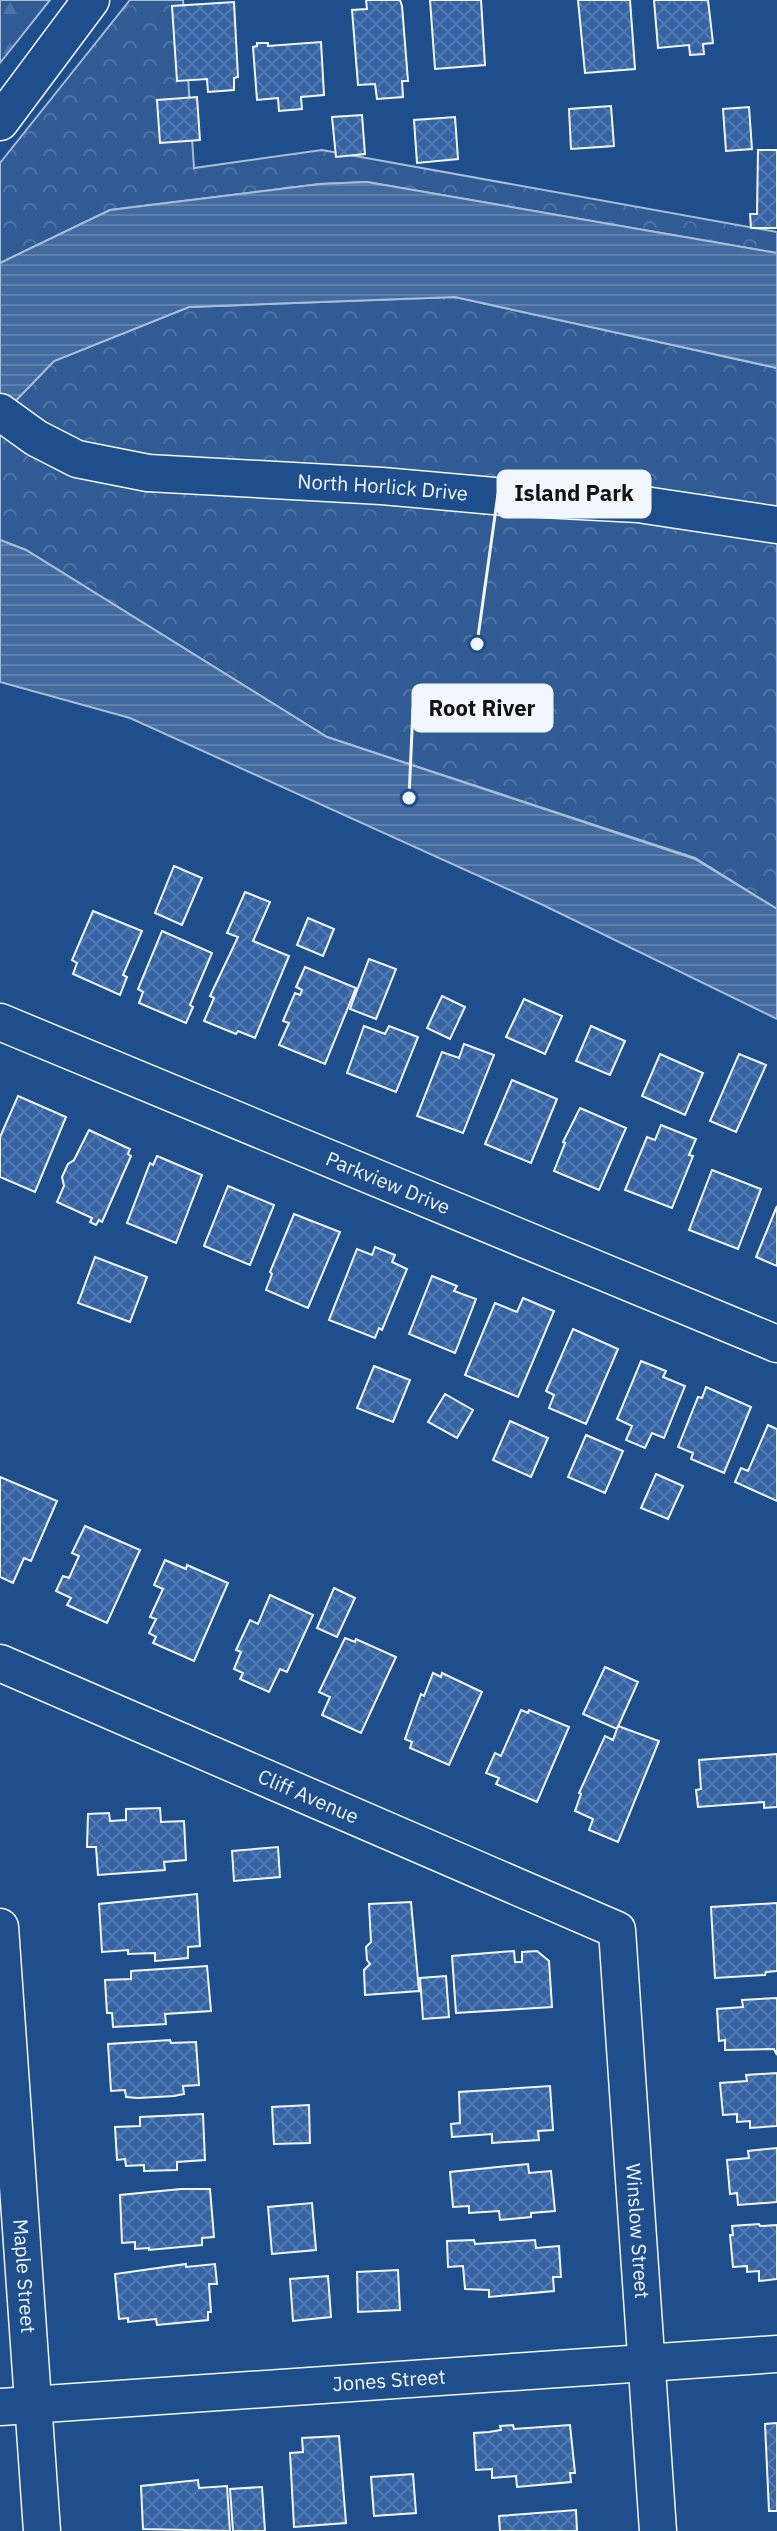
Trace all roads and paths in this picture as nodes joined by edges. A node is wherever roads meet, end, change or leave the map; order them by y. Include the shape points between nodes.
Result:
1 (91, 0) edge
2 (0, 122) edge
3 (0, 412) edge
4 (777, 525) edge
5 (0, 1022) edge
6 (777, 1344) edge
7 (0, 1663) edge
8 (0, 1927) edge
9 (617, 1930) joint
10 (777, 2354) edge
11 (647, 2363) junction
12 (16, 2406) edge
13 (42, 2531) edge
14 (658, 2531) edge

1 - 2 street
3 - 4 street, North Horlick Drive via 77,459 148,473 638,504
5 - 6 street, Parkview Drive
7 - 9 street, Cliff Avenue
8 - 12 street, Maple Street
9 - 11 street, Winslow Street
10 - 11 street, Jones Street
11 - 12 street, Jones Street
11 - 14 street, Winslow Street
12 - 13 street, Maple Street

